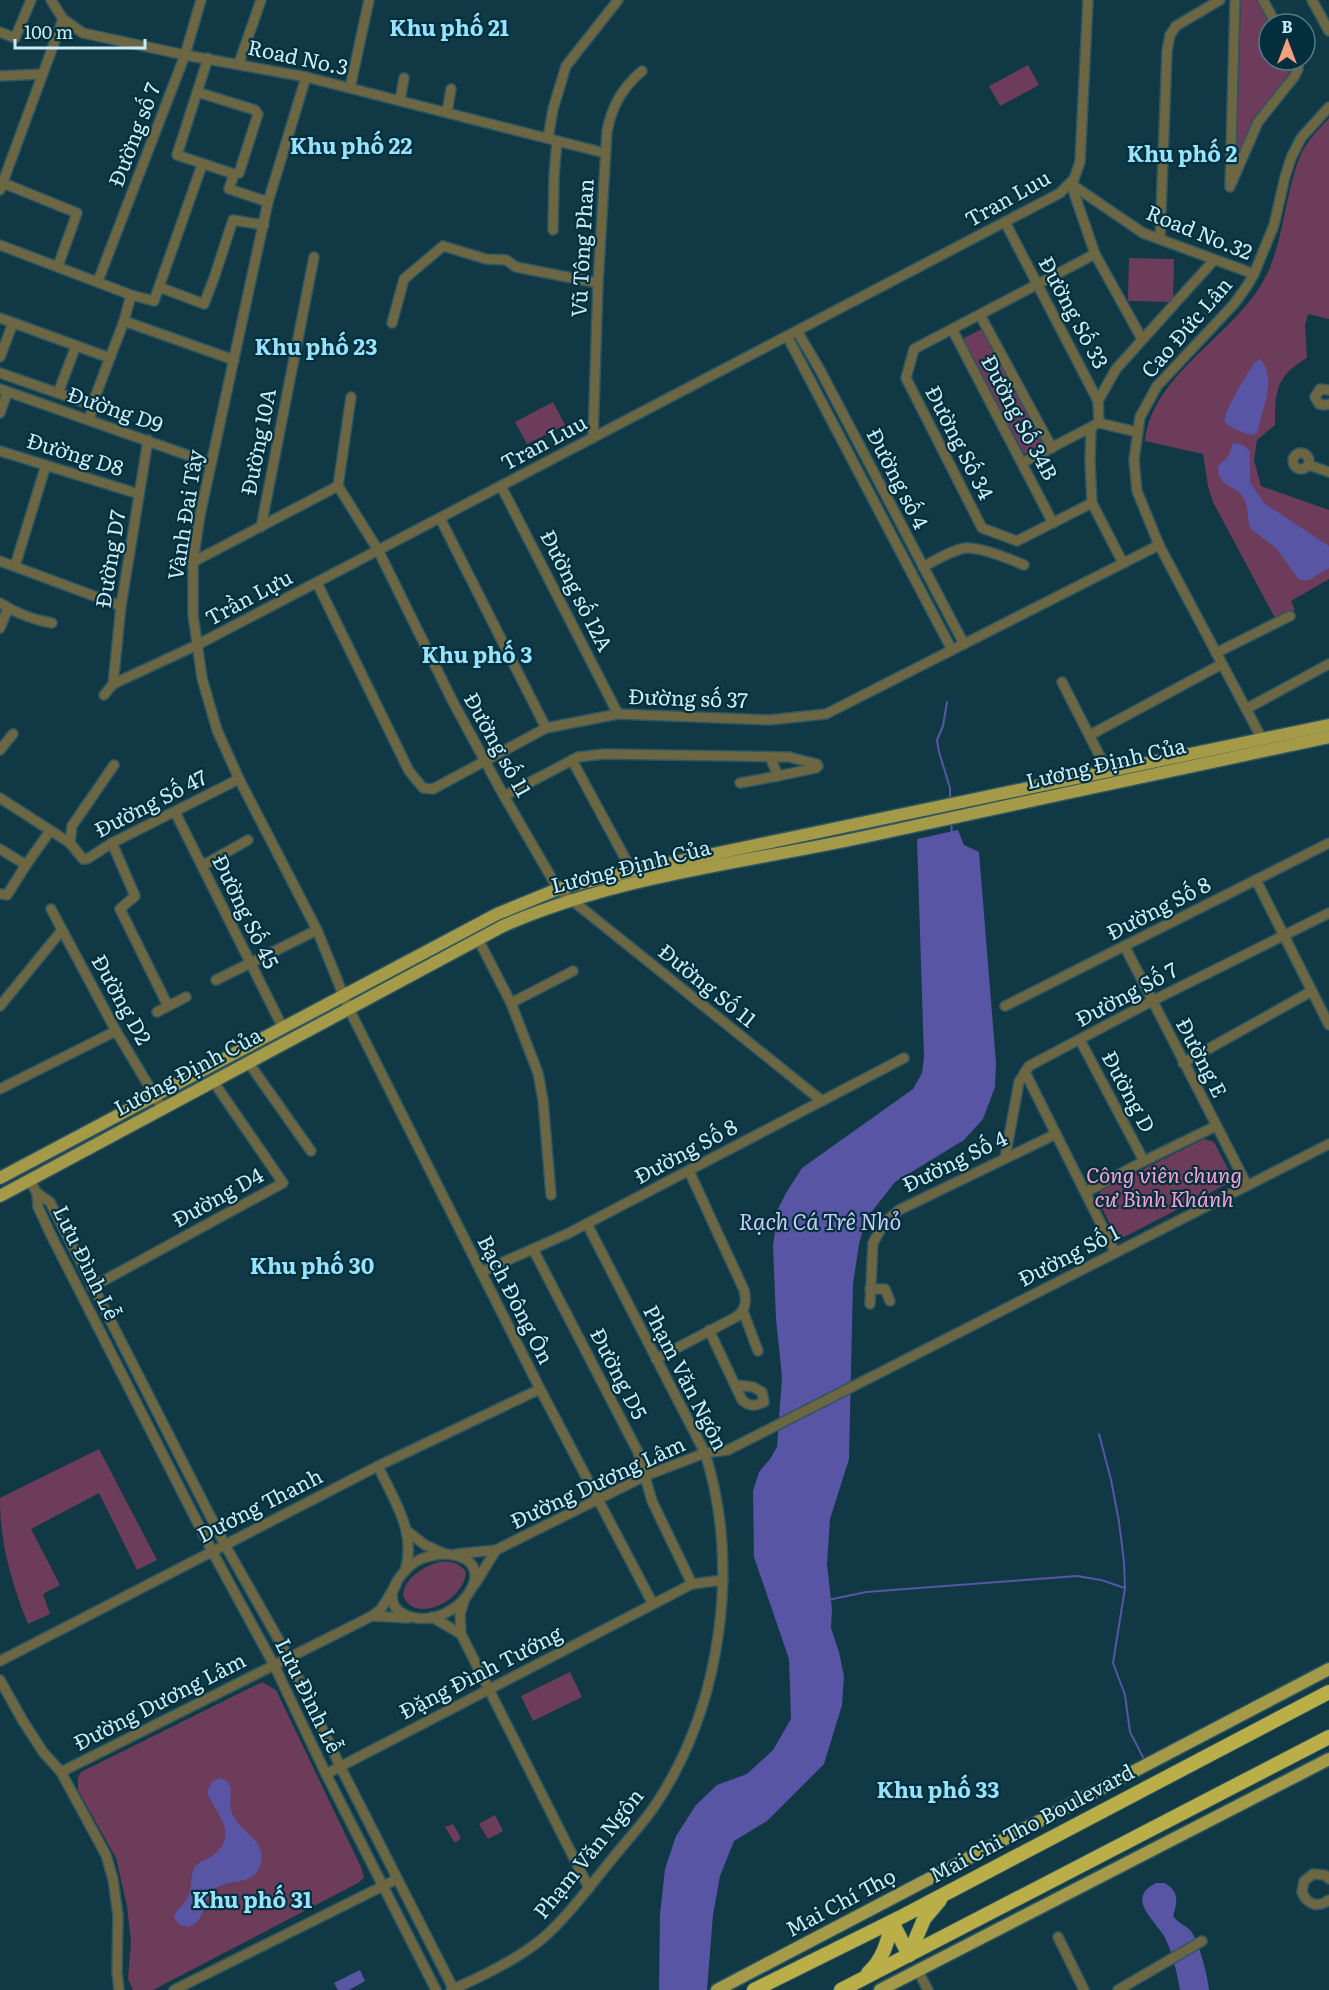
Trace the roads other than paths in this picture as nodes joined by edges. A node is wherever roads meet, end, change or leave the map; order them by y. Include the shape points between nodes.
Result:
1 (32, 0) edge
2 (51, 0) edge
3 (201, 0) edge
4 (261, 0) edge
5 (618, 0) edge
6 (1088, 0) edge
7 (1220, 0) edge
8 (1235, 0) edge
9 (1312, 0) edge
10 (369, 1) edge
11 (379, 4) dead end
12 (63, 19) junction
13 (1329, 31) edge
14 (0, 32) edge
15 (185, 55) junction
16 (208, 58) junction
17 (239, 63) junction
18 (642, 71) dead end
19 (1296, 72) edge
20 (42, 74) junction
21 (0, 76) edge
22 (306, 77) junction
23 (404, 78) dead end
24 (350, 88) junction
25 (451, 89) dead end
26 (197, 92) junction
27 (400, 100) junction
28 (1329, 107) edge
29 (447, 112) junction
30 (553, 139) junction
31 (605, 153) junction
32 (202, 165) junction
33 (234, 174) junction
34 (1071, 184) junction
35 (1, 187) edge
36 (268, 202) junction
37 (1005, 222) junction
38 (264, 225) junction
39 (553, 230) dead end
40 (1160, 239) junction
41 (0, 245) edge
42 (1095, 254) junction
43 (314, 257) dead end
44 (1214, 260) junction
45 (58, 266) junction
46 (1254, 274) junction
47 (98, 281) junction
48 (598, 283) junction
49 (1037, 285) junction
50 (159, 287) junction
51 (131, 295) junction
52 (980, 315) junction
53 (0, 318) edge
54 (124, 321) junction
55 (13, 323) junction
56 (392, 323) dead end
57 (952, 329) junction
58 (797, 331) junction
59 (787, 336) junction
60 (1142, 339) junction
61 (76, 346) junction
62 (0, 357) edge
63 (110, 358) junction
64 (234, 360) junction
65 (0, 373) edge
66 (1329, 390) edge
67 (3, 391) edge
68 (58, 393) junction
69 (351, 397) dead end
70 (1098, 401) junction
71 (1329, 404) edge
72 (92, 405) junction
73 (0, 413) edge
74 (90, 420) junction
75 (1095, 425) junction
76 (1137, 432) junction
77 (593, 438) junction
78 (148, 440) junction
79 (1052, 448) junction
80 (0, 451) edge
81 (210, 463) junction
82 (1022, 463) junction
83 (46, 465) junction
84 (1309, 465) dead end
85 (1329, 472) edge
86 (338, 486) junction
87 (501, 486) junction
88 (139, 494) junction
89 (1092, 503) junction
90 (440, 518) junction
91 (1053, 523) junction
92 (261, 527) junction
93 (1159, 544) junction
94 (378, 550) junction
95 (0, 561) edge
96 (193, 562) junction
97 (1123, 563) junction
98 (1024, 565) dead end
99 (15, 566) junction
100 (922, 567) junction
101 (317, 583) junction
102 (4, 605) edge
103 (121, 606) junction
104 (1290, 616) dead end
105 (52, 623) dead end
106 (0, 628) edge
107 (963, 644) junction
108 (197, 645) junction
109 (952, 650) junction
110 (1216, 653) junction
111 (1222, 664) junction
112 (1329, 664) edge
113 (1062, 682) dead end
114 (112, 684) junction
115 (104, 695) dead end
116 (1246, 709) junction
117 (618, 714) junction
118 (1329, 725) edge
119 (546, 728) junction
120 (13, 734) dead end
121 (1090, 735) junction
122 (1329, 737) edge
123 (1262, 739) junction
124 (0, 750) edge
125 (770, 757) junction
126 (572, 760) junction
127 (485, 761) junction
128 (114, 765) dead end
129 (1108, 772) junction
130 (778, 777) junction
131 (239, 779) junction
132 (740, 783) dead end
133 (504, 796) junction
134 (0, 798) edge
135 (175, 812) junction
136 (50, 831) junction
137 (248, 840) dead end
138 (70, 843) junction
139 (112, 843) junction
140 (1329, 843) edge
141 (0, 849) edge
142 (26, 865) junction
143 (202, 866) junction
144 (632, 870) junction
145 (1256, 880) junction
146 (558, 889) junction
147 (0, 894) edge
148 (571, 900) junction
149 (51, 909) dead end
150 (1329, 913) edge
151 (62, 930) junction
152 (317, 930) junction
153 (1285, 935) junction
154 (478, 939) junction
155 (1125, 947) junction
156 (249, 963) junction
157 (573, 971) dead end
158 (216, 980) dead end
159 (1312, 992) junction
160 (345, 995) junction
161 (186, 997) dead end
162 (1152, 1000) junction
163 (511, 1003) junction
164 (0, 1006) edge
165 (168, 1006) junction
166 (1005, 1006) dead end
167 (349, 1009) junction
168 (157, 1012) dead end
169 (1329, 1024) edge
170 (283, 1028) junction
171 (116, 1031) junction
172 (1080, 1040) junction
173 (904, 1058) dead end
174 (248, 1062) junction
175 (1183, 1064) junction
176 (1025, 1072) junction
177 (213, 1081) junction
178 (0, 1089) edge
179 (155, 1096) junction
180 (822, 1101) junction
181 (162, 1108) junction
182 (1216, 1126) junction
183 (1056, 1134) junction
184 (1329, 1144) edge
185 (311, 1151) dead end
186 (1005, 1158) junction
187 (1144, 1161) junction
188 (689, 1171) junction
189 (0, 1178) edge
190 (29, 1180) junction
191 (1247, 1185) junction
192 (1086, 1192) junction
193 (37, 1193) junction
194 (551, 1195) dead end
195 (0, 1196) edge
196 (587, 1224) junction
197 (533, 1249) junction
198 (1115, 1252) junction
199 (481, 1272) junction
200 (92, 1287) junction
201 (870, 1289) junction
202 (890, 1301) dead end
203 (870, 1304) dead end
204 (743, 1311) junction
205 (709, 1330) junction
206 (758, 1351) dead end
207 (656, 1359) junction
208 (736, 1385) dead end
209 (540, 1389) junction
210 (749, 1439) joint
211 (705, 1453) junction
212 (378, 1466) junction
213 (645, 1476) junction
214 (598, 1499) junction
215 (407, 1531) junction
216 (225, 1545) junction
217 (496, 1550) junction
218 (212, 1551) junction
219 (444, 1554) junction
220 (456, 1554) junction
221 (404, 1572) junction
222 (723, 1580) junction
223 (692, 1584) junction
224 (396, 1585) junction
225 (472, 1589) junction
226 (465, 1599) junction
227 (653, 1604) junction
228 (372, 1616) junction
229 (432, 1617) junction
230 (414, 1618) junction
231 (461, 1634) junction
232 (289, 1658) junction
233 (0, 1661) edge
234 (274, 1665) junction
235 (1329, 1669) edge
236 (0, 1680) edge
237 (488, 1689) junction
238 (1329, 1692) edge
239 (1329, 1737) edge
240 (1329, 1759) edge
241 (340, 1766) junction
242 (61, 1772) junction
243 (326, 1774) junction
244 (396, 1879) junction
245 (1329, 1879) edge
246 (383, 1886) junction
247 (589, 1888) junction
248 (946, 1893) junction
249 (1329, 1900) edge
250 (882, 1903) junction
251 (892, 1922) junction
252 (1058, 1937) dead end
253 (1202, 1941) dead end
254 (909, 1955) junction
255 (918, 1971) junction
256 (860, 1981) junction
257 (719, 1989) edge
258 (119, 1990) edge
259 (174, 1990) edge
260 (436, 1990) edge
261 (452, 1990) edge
262 (754, 1990) edge
263 (841, 1990) edge
264 (880, 1990) edge
265 (928, 1990) edge
266 (1084, 1990) edge
267 (1118, 1990) edge

1 - 14 street via 15,38
2 - 12 street, Road No.3
3 - 15 street, Đường số 7
4 - 17 street
5 - 30 street via 566,66 553,109
6 - 34 street, Tran Luu via 1080,162
7 - 40 street via 1176,26 1170,35
8 - 19 street via 1230,187 1258,122
9 - 13 street
10 - 11 street
10 - 24 street
12 - 15 street, Road No.3 via 83,33
12 - 20 street
15 - 16 street, Road No.3
15 - 47 street, Đường số 7
16 - 17 street, Road No.3
16 - 26 street
17 - 22 street, Road No.3
18 - 31 street, Vũ Tông Phan via 613,108
20 - 21 street
20 - 35 street
22 - 24 street, Road No.3
22 - 36 street, Vành Đai Tây
23 - 27 street
24 - 27 street, Road No.3
25 - 29 street
26 - 32 street via 177,155
26 - 33 street via 258,114 239,173
27 - 29 street, Road No.3
28 - 46 street, Cao Đức Lân via 1301,138 1291,158 1274,225
29 - 30 street, Road No.3
30 - 31 street, Road No.3
30 - 39 street
31 - 48 street, Vũ Tông Phan
32 - 33 street
32 - 50 street
33 - 36 street via 229,189
34 - 37 street, Tran Luu
34 - 40 street, Road No.32 via 1143,233
34 - 42 street
35 - 45 street via 77,213
36 - 38 street, Vành Đai Tây
37 - 49 street, Đường Số 33
37 - 58 street, Tran Luu
38 - 50 street via 233,220 204,303
38 - 64 street, Vành Đai Tây
40 - 44 street, Road No.32
41 - 45 street
42 - 49 street, Đường Số 34
42 - 60 street
43 - 92 street, Đường 10A
44 - 46 street, Road No.32
44 - 60 street
45 - 47 street
46 - 76 street, Cao Đức Lân via 1234,304 1157,386 1140,417
47 - 51 street
48 - 56 street via 516,267 506,260 486,259 443,246 404,279
48 - 77 street, Vũ Tông Phan
49 - 52 street, Đường Số 34
49 - 70 street, Đường Số 33
50 - 51 street via 153,301
51 - 54 street
52 - 57 street, Đường Số 34
52 - 79 street
53 - 55 street
54 - 63 street
54 - 64 street
55 - 61 street
55 - 62 street
57 - 82 street, Đường Số 34B
57 - 91 street, Đường Số 34 via 914,349 906,378 982,528 1017,541
58 - 59 street, Tran Luu
58 - 100 street, Đường số 4
59 - 77 street, Tran Luu
59 - 109 street, Đường số 4
60 - 70 street via 1116,369
61 - 63 street
61 - 68 street
63 - 72 street
64 - 81 street, Vành Đai Tây
65 - 68 street
66 - 71 street via 1320,389 1315,396 1319,404
67 - 73 street
67 - 74 street, Đường D9
68 - 72 street
69 - 86 street
70 - 75 street, Đường Số 33
72 - 74 street
74 - 78 street, Đường D9
75 - 76 street
75 - 79 street
75 - 89 street, Đường Số 33 via 1090,462
76 - 93 street, Cao Đức Lân via 1137,490
77 - 87 street, Tran Luu
78 - 81 street, Đường D9
78 - 88 street, Đường D7
79 - 82 street
80 - 83 street, Đường D8
81 - 96 street, Vành Đai Tây
82 - 91 street, Đường Số 34B
83 - 88 street, Đường D8
83 - 99 street
84 - 85 street
86 - 92 street
86 - 94 street
87 - 90 street, Tran Luu
87 - 117 street, Đường số 12A
88 - 103 street, Đường D7
89 - 91 street, Đường Số 34
89 - 97 street
90 - 94 street, Tran Luu
90 - 119 street
92 - 96 street
93 - 97 street, Đường số 37
93 - 110 street, Cao Đức Lân
94 - 101 street, Tran Luu
94 - 127 street, Đường số 11
95 - 99 street
96 - 108 street, Vành Đai Tây
97 - 107 street, Đường số 37
98 - 100 street via 967,548
99 - 103 street
100 - 107 street, Đường số 4
101 - 108 street, Trần Lựu
101 - 127 street, Đường số 37 via 410,771 423,788 433,789
102 - 105 street
102 - 106 street
103 - 114 street, Đường D7
104 - 110 street
107 - 109 street, Đường số 37
108 - 114 street, Trần Lựu
108 - 131 street, Vành Đai Tây via 210,713
109 - 117 street, Đường số 37 via 826,714 769,720
110 - 111 street, Cao Đức Lân
111 - 116 street, Cao Đức Lân
111 - 121 street
112 - 116 street
113 - 121 street
114 - 115 street
116 - 123 street, Cao Đức Lân
117 - 119 street, Đường số 37
118 - 123 main road, Lương Định Của
119 - 127 street, Đường số 37
120 - 124 street
121 - 129 street
122 - 148 main road, Lương Định Của via 637,882
123 - 129 main road, Lương Định Của
125 - 126 street via 604,754
125 - 130 street
125 - 130 street via 789,757 818,765
126 - 133 street
126 - 144 street
127 - 133 street, Đường số 11
128 - 138 street, Đường Số 47 via 72,826
129 - 144 main road, Lương Định Của
130 - 132 street
131 - 135 street, Đường Số 47
131 - 152 street, Vành Đai Tây
133 - 146 street, Đường số 11
134 - 136 street
135 - 139 street, Đường Số 47
135 - 143 street, Đường Số 45
136 - 138 street
136 - 142 street
137 - 143 street
138 - 139 street, Đường Số 47 via 83,859
139 - 165 street via 135,896 120,909
140 - 145 street, Đường Số 8
141 - 142 street
142 - 147 street via 7,895
143 - 156 street, Đường Số 45
144 - 146 main road, Lương Định Của
145 - 153 street
145 - 155 street, Đường Số 8
146 - 148 street, Đường số 11
146 - 160 main road, Lương Định Của via 497,914
148 - 154 main road, Lương Định Của via 537,911
148 - 180 street, Đường Số 11
149 - 151 street, Đường D2
150 - 153 street, Đường Số 7
151 - 164 street
151 - 171 street, Đường D2
152 - 156 street
152 - 160 street, Vành Đai Tây
153 - 159 street
153 - 162 street, Đường Số 7
154 - 163 street
154 - 167 main road, Lương Định Của
155 - 162 street, Đường E
155 - 166 street, Đường Số 8
156 - 158 street
156 - 170 street, Đường Số 45
157 - 163 street
159 - 169 street
159 - 175 street
160 - 167 street, Vành Đai Tây
160 - 170 main road, Lương Định Của
161 - 165 street
162 - 172 street, Đường Số 7
162 - 175 street, Đường E
163 - 194 street via 538,1073
165 - 168 street
167 - 174 main road, Lương Định Của
167 - 199 street, Bạch Đông Ôn
170 - 179 main road, Lương Định Của
171 - 178 street
171 - 179 street, Đường D2
172 - 176 street, Đường Số 7 via 1029,1066
172 - 187 street, Đường D
173 - 180 street, Đường Số 8
174 - 177 main road, Lương Định Của
174 - 185 street
175 - 182 street, Đường E
176 - 183 street
176 - 186 street via 1019,1082
177 - 181 main road, Lương Định Của
177 - 200 street, Đường D4 via 283,1182
179 - 181 street, Đường D2
179 - 189 main road, Lương Định Của
180 - 188 street, Đường Số 8
181 - 190 main road, Lương Định Của
182 - 187 street
182 - 191 street, Đường E
183 - 186 street, Đường Số 4
183 - 192 street
184 - 191 street, Đường Số 1
186 - 201 street, Đường Số 4 via 899,1210 884,1223 873,1243
187 - 192 street
188 - 196 street, Đường Số 8
188 - 204 street via 744,1290
190 - 193 street
190 - 195 main road, Lương Định Của
191 - 198 street, Đường Số 1
192 - 198 street
193 - 200 street, Lưu Đình Lễ via 50,1202
193 - 218 street, Lưu Đình Lễ via 38,1208 52,1237
196 - 197 street, Đường Số 8
196 - 207 street, Phạm Văn Ngôn
197 - 199 street, Đường Số 8
197 - 213 street, Đường D5 via 638,1452
198 - 210 street, Đường Số 1
199 - 209 street, Bạch Đông Ôn
200 - 216 street, Lưu Đình Lễ
201 - 202 street via 885,1289
201 - 203 street, Đường Số 4
204 - 205 street
204 - 206 street
205 - 207 street
205 - 208 street
207 - 211 street, Phạm Văn Ngôn
209 - 212 street, Dương Thanh
209 - 214 street, Bạch Đông Ôn
210 - 211 street, Đường Dương Lâm via 728,1450
211 - 213 street, Đường Dương Lâm
211 - 222 street, Phạm Văn Ngôn via 715,1486
212 - 215 street
212 - 216 street, Dương Thanh
213 - 214 street, Đường Dương Lâm
213 - 223 street, Đường D5 via 652,1501
214 - 217 street, Đường Dương Lâm
214 - 227 street, Bạch Đông Ôn
215 - 219 street
215 - 221 street via 409,1548
216 - 218 street, Dương Thanh
216 - 232 street, Lưu Đình Lễ
217 - 220 street, Đường Dương Lâm
217 - 225 street, Đường Dương Lâm
218 - 233 street, Dương Thanh
218 - 234 street, Lưu Đình Lễ
219 - 220 street
219 - 221 street via 417,1561
220 - 225 street via 474,1570
221 - 224 street
222 - 223 street, Đặng Đình Tướng
222 - 247 street, Phạm Văn Ngôn via 717,1647 685,1749 654,1806
223 - 227 street, Đặng Đình Tướng
224 - 228 street, Đường Dương Lâm
224 - 230 street via 396,1607
225 - 226 street
226 - 229 street via 454,1609
226 - 231 street via 460,1614
227 - 237 street, Đặng Đình Tướng
228 - 230 street, Đường Dương Lâm
228 - 232 street, Đường Dương Lâm
229 - 230 street
229 - 231 street
231 - 237 street
232 - 234 street, Đường Dương Lâm
232 - 241 street, Lưu Đình Lễ
234 - 242 street, Đường Dương Lâm
234 - 243 street, Lưu Đình Lễ
235 - 250 main road, Mai Chí Thọ
236 - 242 street via 22,1721
237 - 241 street, Đặng Đình Tướng
237 - 247 street
238 - 248 highway, Mai Chi Tho Boulevard
239 - 254 highway
240 - 255 main road
241 - 243 street, Đặng Đình Tướng
241 - 244 street, Lưu Đình Lễ
242 - 258 street via 106,1855 113,1879
243 - 246 street, Lưu Đình Lễ
244 - 246 street
244 - 261 street, Lưu Đình Lễ
245 - 249 street via 1319,1874 1308,1877 1302,1886 1308,1902 1319,1905
246 - 259 street
246 - 260 street, Lưu Đình Lễ
247 - 261 street, Phạm Văn Ngôn via 541,1940
248 - 251 highway, Mai Chi Tho Boulevard
248 - 254 highway via 924,1918
250 - 251 main road
250 - 257 main road, Mai Chí Thọ
251 - 254 highway
251 - 256 highway via 879,1961
251 - 262 highway, Mai Chi Tho Boulevard
252 - 266 street
253 - 267 street
254 - 255 main road
254 - 256 highway
255 - 264 main road
255 - 265 street
256 - 263 highway

